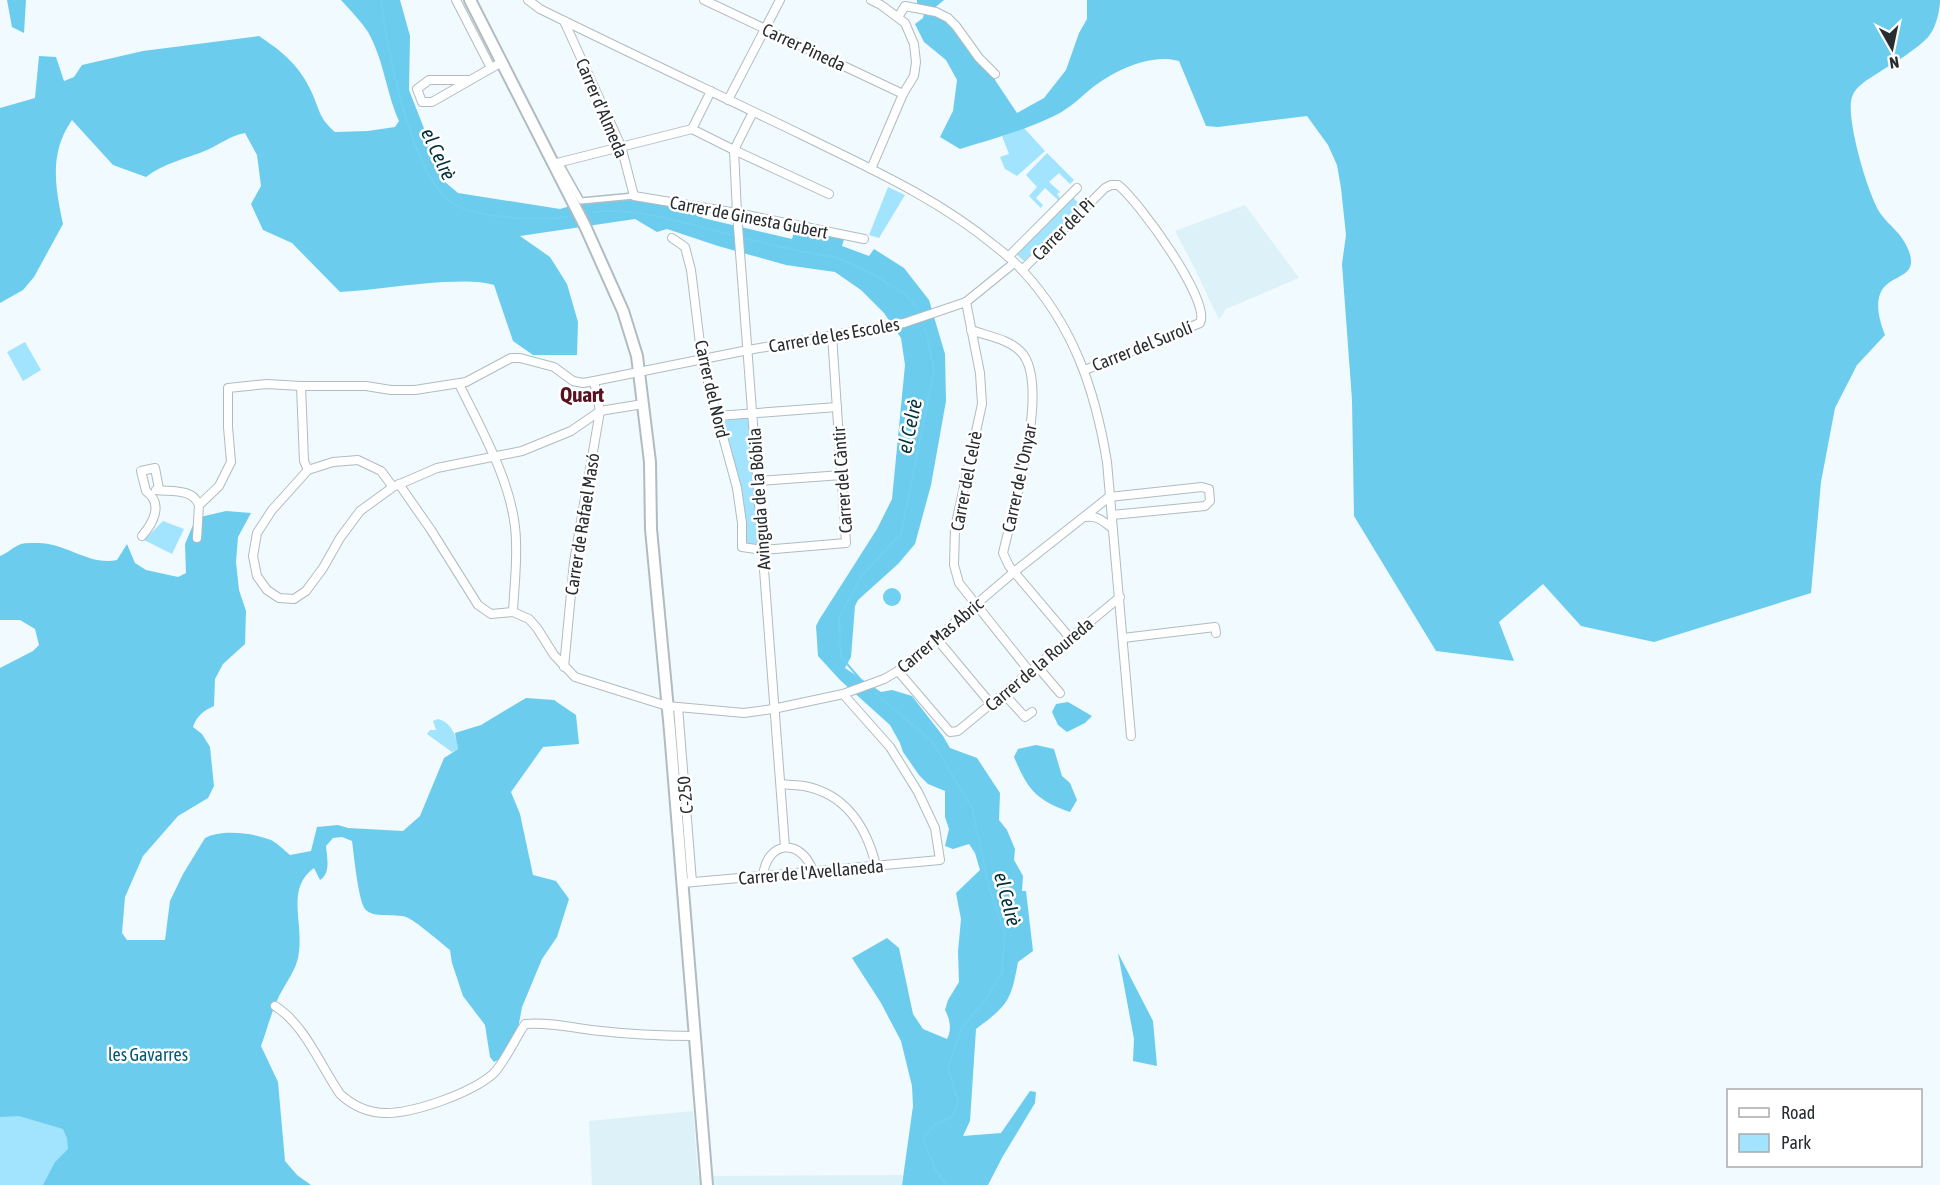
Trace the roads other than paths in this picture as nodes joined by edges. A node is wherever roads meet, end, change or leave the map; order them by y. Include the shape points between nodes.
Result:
1 (456, 0) edge
2 (470, 0) edge
3 (528, 0) edge
4 (704, 0) edge
5 (780, 0) edge
6 (871, 0) edge
7 (715, 2) edge
8 (898, 17) junction
9 (564, 21) junction
10 (765, 29) junction
11 (502, 62) junction
12 (491, 68) junction
13 (995, 74) dead end
14 (469, 80) junction
15 (711, 91) junction
16 (903, 94) junction
17 (728, 100) junction
18 (753, 112) junction
19 (692, 129) junction
20 (621, 146) junction
21 (734, 150) junction
22 (556, 163) junction
23 (871, 169) junction
24 (1077, 188) dead end
25 (829, 194) dead end
26 (634, 196) junction
27 (737, 213) junction
28 (672, 238) dead end
29 (864, 239) dead end
30 (1011, 260) junction
31 (1022, 270) junction
32 (966, 302) junction
33 (1200, 323) joint
34 (971, 330) junction
35 (832, 335) junction
36 (748, 350) junction
37 (702, 360) junction
38 (1084, 370) junction
39 (639, 373) junction
40 (594, 381) junction
41 (459, 384) junction
42 (301, 386) junction
43 (643, 404) junction
44 (837, 407) junction
45 (600, 411) junction
46 (752, 413) junction
47 (717, 416) junction
48 (495, 456) junction
49 (308, 470) junction
50 (842, 475) junction
51 (758, 481) junction
52 (396, 485) junction
53 (159, 489) junction
54 (146, 491) junction
55 (1109, 497) junction
56 (199, 506) junction
57 (1112, 515) junction
58 (1083, 517) junction
59 (1112, 528) junction
60 (142, 536) dead end
61 (197, 538) dead end
62 (763, 550) junction
63 (1014, 572) junction
64 (1120, 597) junction
65 (976, 604) junction
66 (513, 612) junction
67 (1216, 633) dead end
68 (936, 638) junction
69 (1070, 638) junction
70 (1123, 638) junction
71 (1037, 666) junction
72 (564, 667) junction
73 (898, 671) junction
74 (1030, 672) junction
75 (1060, 693) dead end
76 (843, 694) junction
77 (1004, 694) junction
78 (991, 704) junction
79 (673, 706) junction
80 (773, 709) junction
81 (1032, 712) dead end
82 (1131, 736) dead end
83 (781, 784) junction
84 (785, 848) junction
85 (876, 866) junction
86 (813, 871) junction
87 (763, 876) junction
88 (688, 883) junction
89 (274, 1006) dead end
90 (695, 1036) junction
91 (708, 1185) edge

1 - 12 street
2 - 11 main road, C-250
3 - 9 street
4 - 7 street, Carrer Pineda
5 - 10 street
6 - 8 street
7 - 10 street, Carrer Pineda
8 - 13 street via 905,6 948,18
8 - 16 street via 909,30 916,62 914,76
9 - 15 street
9 - 20 street, Carrer d'Almeda
10 - 16 street, Carrer Pineda
10 - 17 street
11 - 12 street
11 - 22 main road, C-250
12 - 14 street
14 - 14 street via 432,102 422,102 417,89 429,80
15 - 17 street
15 - 19 street
16 - 23 street
17 - 18 street
18 - 21 street
18 - 23 street
19 - 20 street
19 - 21 street
20 - 22 street
20 - 26 street, Carrer d'Almeda
21 - 25 street
21 - 27 street, Avinguda de la Bóbila
22 - 26 street via 580,201
22 - 39 main road, C-250 via 623,311
23 - 30 street via 942,207
24 - 30 street, Carrer del Pi
26 - 27 street, Carrer de Ginesta Gubert
27 - 29 street, Carrer de Ginesta Gubert
27 - 36 street, Avinguda de la Bóbila
28 - 37 street, Carrer del Nord via 685,247 691,270
30 - 31 street
30 - 32 street, Carrer de les Escoles
31 - 33 street, Carrer del Pi via 1105,189 1118,185 1153,226 1193,290 1202,312
31 - 38 street via 1073,343
32 - 34 street, Carrer del Celrè
32 - 35 street, Carrer de les Escoles via 904,323
33 - 38 street, Carrer del Surolí
34 - 63 street, Carrer de l'Onyar via 1022,352 1031,377 1031,430 1003,553
34 - 65 street, Carrer del Celrè via 982,404 955,528 954,565 959,583
35 - 36 street, Carrer de les Escoles
35 - 44 street, Carrer del Càntir
36 - 37 street, Carrer de les Escoles
36 - 46 street, Avinguda de la Bóbila
37 - 39 street, Carrer de les Escoles
37 - 47 street, Carrer del Nord
38 - 55 street via 1100,421
39 - 40 street, Carrer de les Escoles
39 - 43 main road, C-250
40 - 41 street, Carrer de les Escoles via 573,381 554,368 511,358
40 - 45 street, Carrer de Rafael Masó
41 - 42 street, Carrer de les Escoles via 415,390
41 - 48 street
42 - 49 street via 304,461
42 - 56 street, Carrer de les Escoles via 228,388 231,462 219,486
43 - 45 street
43 - 79 main road, C-250 via 650,462 651,529
44 - 46 street
44 - 50 street, Carrer del Càntir
45 - 48 street via 571,431 522,451
45 - 72 street, Carrer de Rafael Masó via 574,562
46 - 47 street
46 - 51 street, Avinguda de la Bóbila
47 - 62 street, Carrer del Nord via 737,488 742,548
48 - 52 street via 437,468
48 - 66 street via 510,501 516,541
49 - 52 street via 358,460 381,471
49 - 52 street via 257,533 253,555 257,576 279,598 294,599 306,591 360,511
50 - 51 street
50 - 62 street, Carrer del Càntir via 846,543
51 - 62 street, Avinguda de la Bóbila
52 - 66 street via 478,605 491,614
53 - 54 street
53 - 54 street via 155,468 141,471
53 - 56 street via 192,495
54 - 60 street via 151,495 156,515
55 - 57 street
55 - 57 street via 1209,489 1210,501 1205,506
55 - 58 street, Carrer Mas Abric
56 - 61 street
57 - 59 street
58 - 59 street via 1101,519
58 - 63 street, Carrer Mas Abric
59 - 64 street
62 - 80 street, Avinguda de la Bóbila
63 - 65 street, Carrer Mas Abric
63 - 69 street, Carrer de l'Onyar
64 - 69 street, Carrer de la Roureda
64 - 70 street
65 - 68 street, Carrer Mas Abric
65 - 74 street, Carrer del Celrè
66 - 72 street via 537,628
67 - 70 street via 1215,627
68 - 73 street, Carrer Mas Abric
68 - 78 street
69 - 71 street, Carrer de la Roureda
70 - 82 street
71 - 74 street, Carrer de la Roureda
71 - 75 street
72 - 79 street, Carrer Mas Abric via 575,677
73 - 76 street, Carrer Mas Abric
73 - 78 street, Carrer de la Roureda via 950,732 958,731
74 - 77 street, Carrer de la Roureda
76 - 80 street, Carrer Mas Abric
76 - 85 street, Carrer de l'Avellaneda via 890,747 918,792 934,828 940,860
77 - 78 street, Carrer de la Roureda
77 - 81 street via 1025,717
79 - 80 street, Carrer Mas Abric via 744,713
79 - 88 main road, C-250
80 - 83 street, Avinguda de la Bóbila
83 - 84 street, Avinguda de la Bóbila
83 - 85 street via 822,792 845,807 864,829
84 - 86 street via 803,854
84 - 87 street via 770,856
85 - 86 street, Carrer de l'Avellaneda
86 - 87 street, Carrer de l'Avellaneda
87 - 88 street, Carrer de l'Avellaneda
88 - 90 main road, C-250
89 - 90 street via 289,1017 340,1094 363,1109 386,1113 433,1104 476,1087 495,1072 525,1024
90 - 91 main road, C-250

